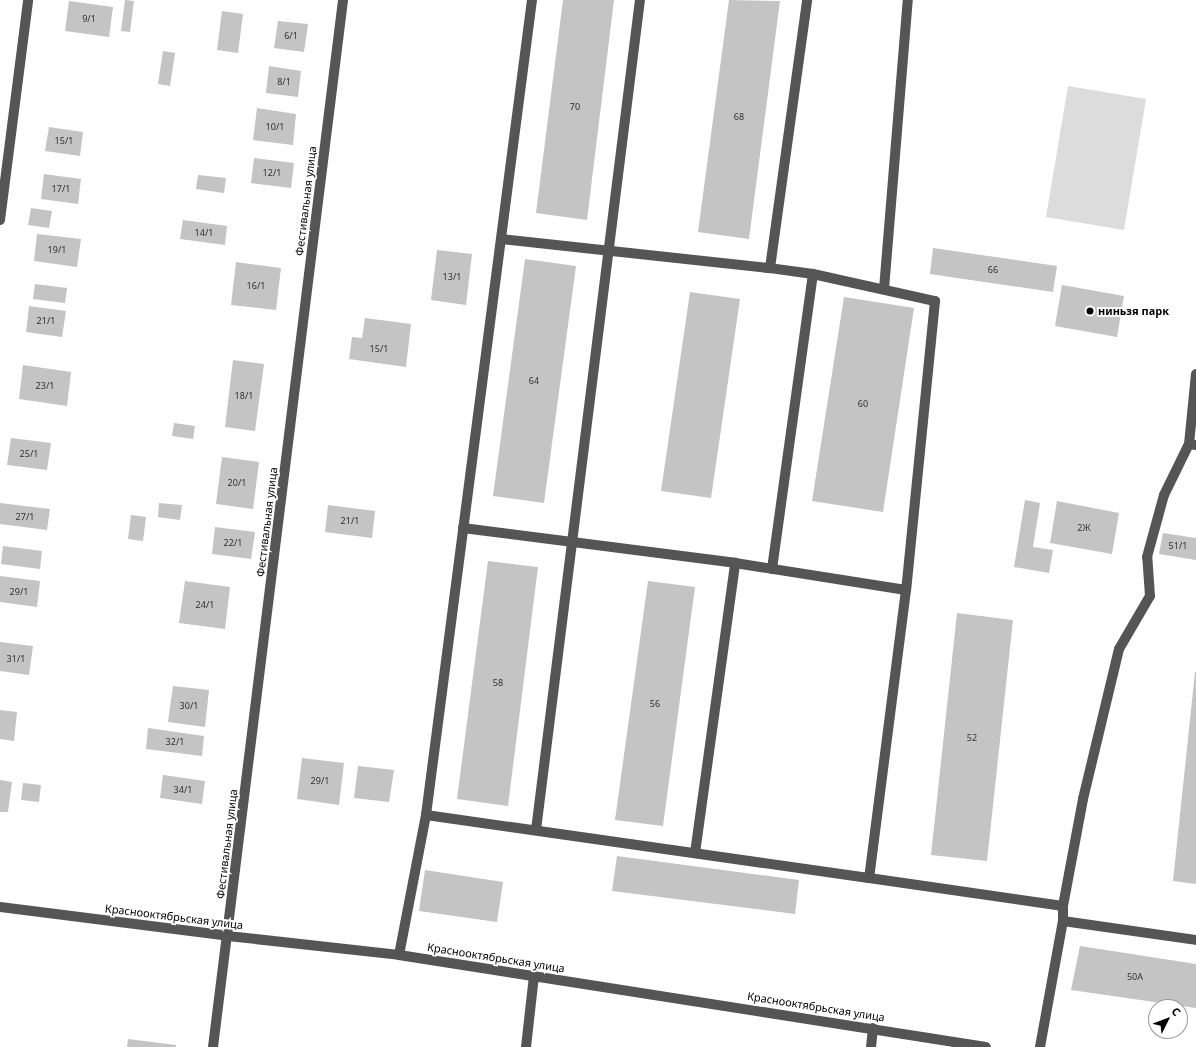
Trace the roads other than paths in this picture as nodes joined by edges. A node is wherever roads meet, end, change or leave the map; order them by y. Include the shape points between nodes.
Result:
1 (28, 0) edge
2 (343, 0) edge
3 (532, 0) edge
4 (640, 0) edge
5 (807, 0) edge
6 (908, 0) edge
7 (0, 220) edge
8 (501, 239) junction
9 (609, 250) junction
10 (770, 268) junction
11 (813, 274) junction
12 (884, 289) junction
13 (1196, 374) edge
14 (1192, 445) edge
15 (463, 528) junction
16 (572, 542) junction
17 (735, 563) junction
18 (772, 569) junction
19 (906, 590) junction
20 (426, 815) junction
21 (536, 830) junction
22 (695, 853) junction
23 (869, 878) junction
24 (1063, 906) junction
25 (0, 907) edge
26 (1063, 921) junction
27 (228, 936) junction
28 (1196, 940) edge
29 (399, 955) junction
30 (534, 976) junction
31 (873, 1028) junction
32 (213, 1047) edge
33 (526, 1047) edge
34 (871, 1047) edge
35 (986, 1047) edge
36 (1040, 1047) edge

1 - 7 street
2 - 27 street, Фестивальная улица
3 - 8 street
4 - 9 street
5 - 10 street
6 - 12 street
8 - 9 street
8 - 15 street
9 - 10 street
9 - 16 street
10 - 11 street
11 - 12 street
11 - 18 street
12 - 19 street via 935,301
13 - 14 street
14 - 24 street via 1164,495 1147,557 1150,596 1119,649 1083,798
15 - 16 street
15 - 20 street
16 - 17 street
16 - 21 street
17 - 18 street
17 - 22 street
18 - 19 street
19 - 23 street
20 - 21 street
20 - 29 street
21 - 22 street
22 - 23 street
23 - 24 street
24 - 26 street
25 - 27 street, Краснооктябрьская улица
26 - 28 street
26 - 36 street
27 - 29 street, Краснооктябрьская улица
27 - 32 street, Фестивальная улица
29 - 30 street, Краснооктябрьская улица
30 - 31 street, Краснооктябрьская улица
30 - 33 street
31 - 34 street
31 - 35 street, Краснооктябрьская улица

